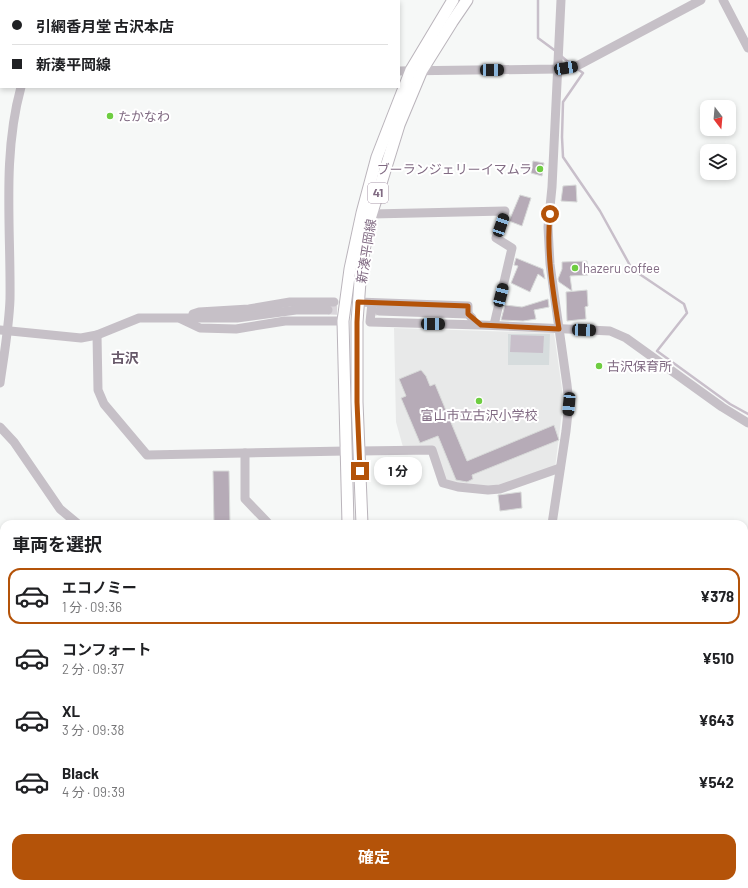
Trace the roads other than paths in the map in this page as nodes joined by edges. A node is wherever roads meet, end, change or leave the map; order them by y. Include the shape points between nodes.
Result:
1 (453, 0) edge
2 (466, 0) edge
3 (561, 0) edge
4 (701, 0) edge
5 (723, 0) edge
6 (748, 48) edge
7 (558, 69) junction
8 (410, 70) junction
9 (422, 70) junction
10 (400, 71) edge
11 (21, 88) edge
12 (4, 189) edge
13 (372, 214) junction
14 (0, 285) edge
15 (10, 287) junction
16 (334, 302) tunnel mouth
17 (358, 302) junction
18 (372, 303) junction
19 (328, 310) tunnel mouth
20 (379, 311) tunnel mouth
21 (468, 314) junction
22 (178, 318) junction
23 (343, 321) junction
24 (481, 325) junction
25 (494, 326) junction
26 (559, 329) junction
27 (4, 330) edge
28 (97, 335) junction
29 (0, 383) edge
30 (748, 422) edge
31 (0, 426) edge
32 (346, 451) junction
33 (359, 451) junction
34 (245, 453) junction
35 (560, 468) junction
36 (73, 520) edge
37 (265, 520) edge
38 (348, 520) edge
39 (362, 520) edge
40 (553, 520) edge

1 - 8 main road, 新湊平岡線 / 41
2 - 9 main road, 新湊平岡線 / 41
3 - 7 street
4 - 7 street via 574,66
5 - 6 street
7 - 9 street
7 - 26 street via 548,227
8 - 9 street
8 - 10 street
8 - 23 main road, 新湊平岡線 / 41 via 377,157 362,213 350,269
9 - 13 main road, 新湊平岡線 / 41 via 399,125
11 - 12 street via 16,104
12 - 15 street via 8,220
13 - 17 main road, 新湊平岡線 / 41 via 361,268
13 - 25 street via 505,211 496,238 512,248
14 - 15 street
15 - 27 street
16 - 22 street via 290,302 249,309 199,312
17 - 18 street
17 - 33 main road, 新湊平岡線 / 41
18 - 21 street via 468,306
18 - 24 street via 370,322
19 - 22 street via 296,310 237,318
20 - 21 street
21 - 24 street
22 - 23 street via 200,328 236,329 285,321
22 - 28 street via 139,318
23 - 32 main road, 新湊平岡線 / 41
24 - 25 street
25 - 26 street
26 - 30 street via 617,333 722,407
26 - 35 street via 569,404
27 - 28 street via 81,338
27 - 29 street
28 - 34 street via 98,390 104,404 146,455
31 - 36 street via 60,509
32 - 34 street
32 - 38 main road, 新湊平岡線 / 41
33 - 35 street via 432,450 443,483 488,490 500,489
33 - 39 main road, 新湊平岡線 / 41
34 - 37 street via 245,499
35 - 40 street

